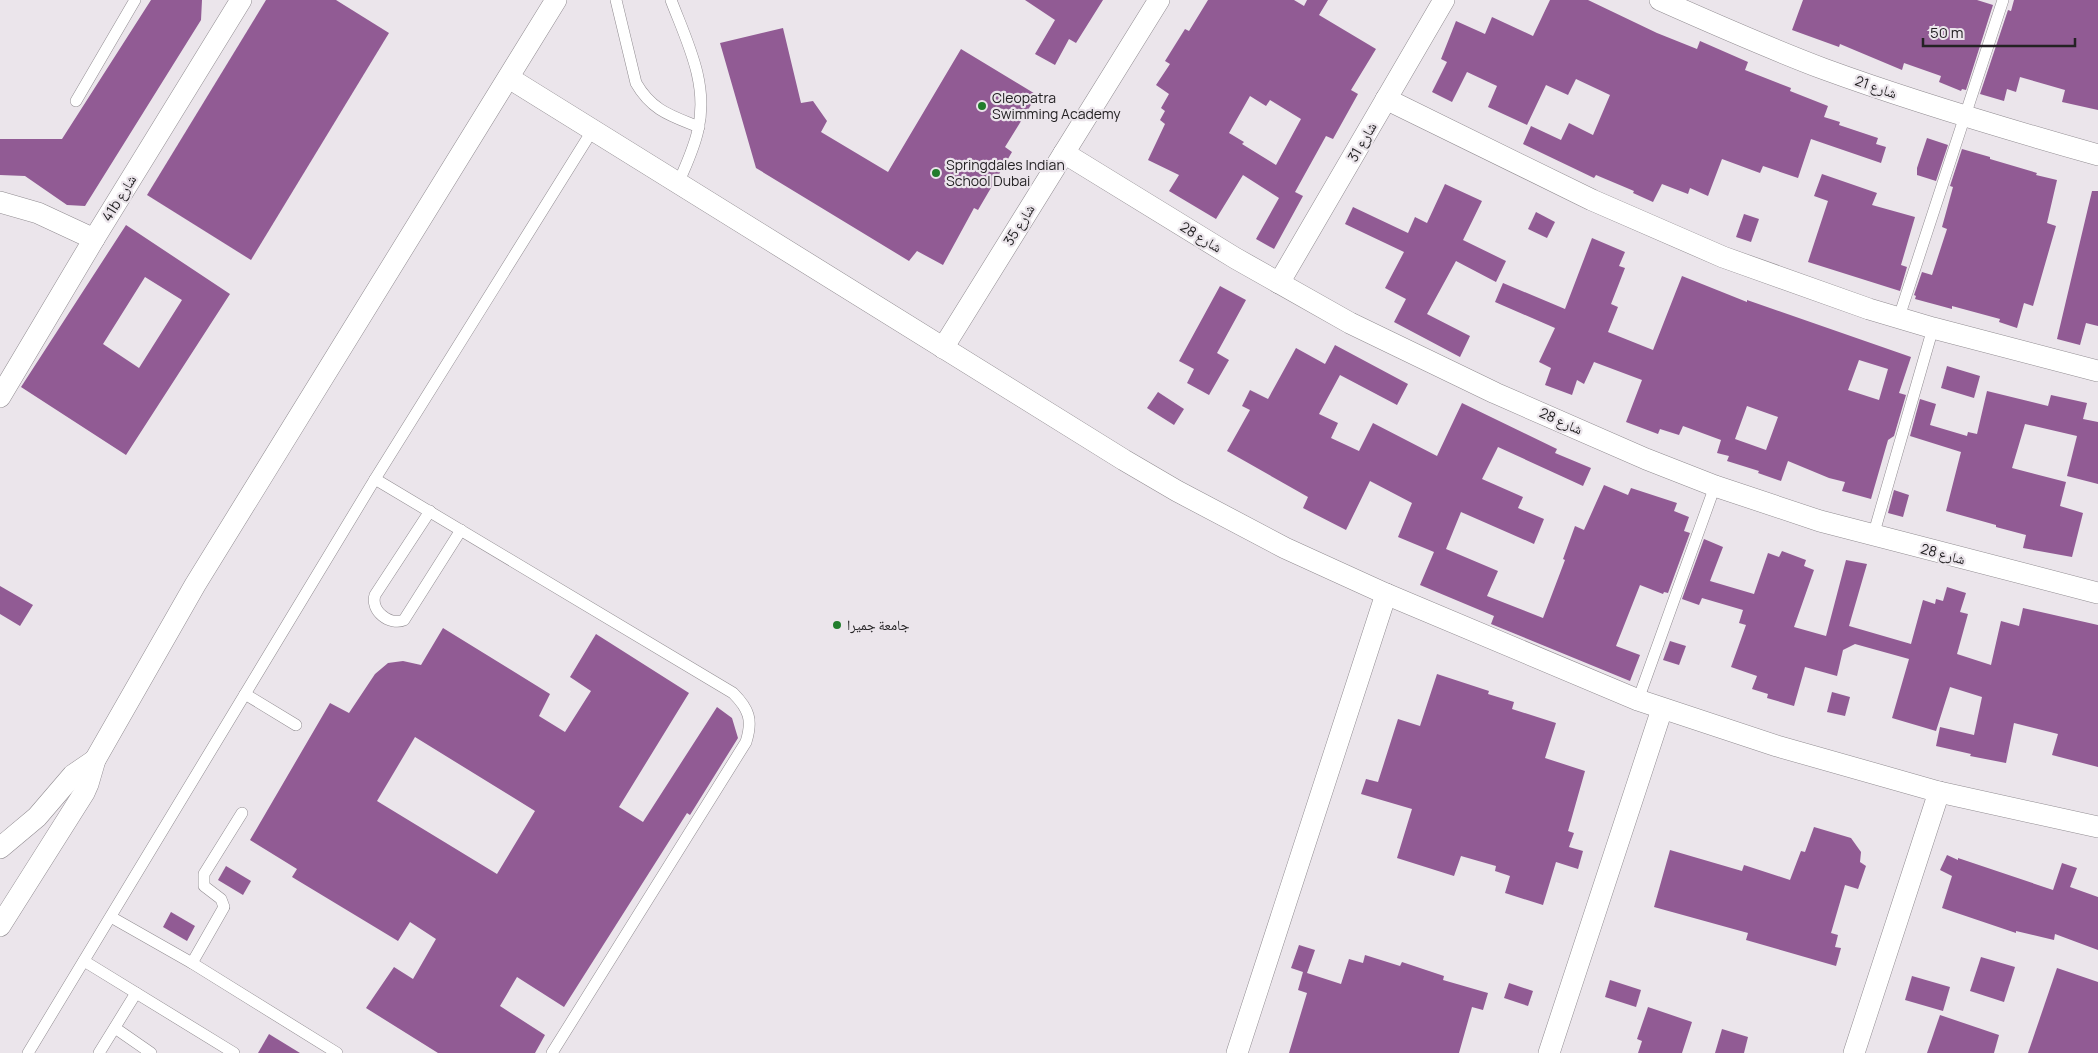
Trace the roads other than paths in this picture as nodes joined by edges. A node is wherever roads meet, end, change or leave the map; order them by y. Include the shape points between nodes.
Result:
1 (135, 0) edge
2 (241, 0) edge
3 (556, 0) edge
4 (616, 0) edge
5 (671, 0) edge
6 (1159, 0) edge
7 (1444, 0) edge
8 (1660, 0) edge
9 (2003, 0) edge
10 (509, 78) junction
11 (1386, 99) junction
12 (76, 101) dead end
13 (1965, 117) junction
14 (699, 127) junction
15 (592, 131) junction
16 (1064, 153) junction
17 (2098, 154) edge
18 (678, 184) junction
19 (0, 202) edge
20 (94, 239) junction
21 (1279, 284) junction
22 (1899, 317) junction
23 (1933, 328) junction
24 (944, 348) junction
25 (2098, 371) edge
26 (0, 397) edge
27 (375, 479) junction
28 (1715, 486) junction
29 (430, 511) junction
30 (461, 530) junction
31 (1873, 536) junction
32 (2098, 593) edge
33 (1386, 594) junction
34 (246, 694) junction
35 (1638, 700) junction
36 (1662, 709) junction
37 (296, 725) dead end
38 (95, 760) junction
39 (1939, 792) junction
40 (242, 813) dead end
41 (2098, 827) edge
42 (0, 848) edge
43 (111, 917) junction
44 (0, 926) edge
45 (84, 961) junction
46 (192, 963) junction
47 (136, 993) junction
48 (115, 1028) junction
49 (28, 1053) edge
50 (100, 1053) edge
51 (151, 1053) edge
52 (234, 1053) edge
53 (337, 1053) edge
54 (552, 1053) edge
55 (1237, 1053) edge
56 (1549, 1053) edge
57 (1854, 1053) edge

1 - 12 lane
2 - 20 street, 41b شارع
3 - 10 street
4 - 14 lane via 636,83 643,95 662,111
5 - 14 lane via 698,72
6 - 16 street, شارع 35
7 - 11 street, شارع 31
8 - 13 street, شارع 21 via 1824,69
9 - 13 lane
10 - 15 street
10 - 38 street via 195,585
11 - 21 street, شارع 31
11 - 22 street via 1657,230 1723,257
13 - 17 street, شارع 21
13 - 22 lane
14 - 18 lane
15 - 18 street
15 - 27 lane
16 - 21 street, شارع 28
16 - 24 street, شارع 35
18 - 24 street
19 - 20 street via 38,213
20 - 26 street, 41b شارع
21 - 28 street, شارع 28 via 1350,323 1487,389
22 - 23 street
23 - 25 street
23 - 31 lane
24 - 33 street via 1177,491 1285,548
27 - 29 lane
27 - 34 lane
28 - 31 street, شارع 28
28 - 35 lane
29 - 30 lane
29 - 30 lane via 375,595 374,604 378,612 394,621 404,620
30 - 54 lane via 733,693 749,715 750,729 746,742
31 - 32 street, شارع 28
33 - 35 street
33 - 55 street
34 - 37 lane
34 - 43 lane
35 - 36 street
36 - 39 street
36 - 56 street
38 - 42 street via 74,775 37,817
38 - 44 street via 84,793
39 - 41 street
39 - 57 street
40 - 46 lane via 204,874 204,886 221,899 224,907
43 - 45 lane
43 - 46 lane
45 - 47 lane
45 - 49 lane
46 - 53 lane
47 - 48 lane
47 - 52 lane
48 - 50 lane
48 - 51 lane

